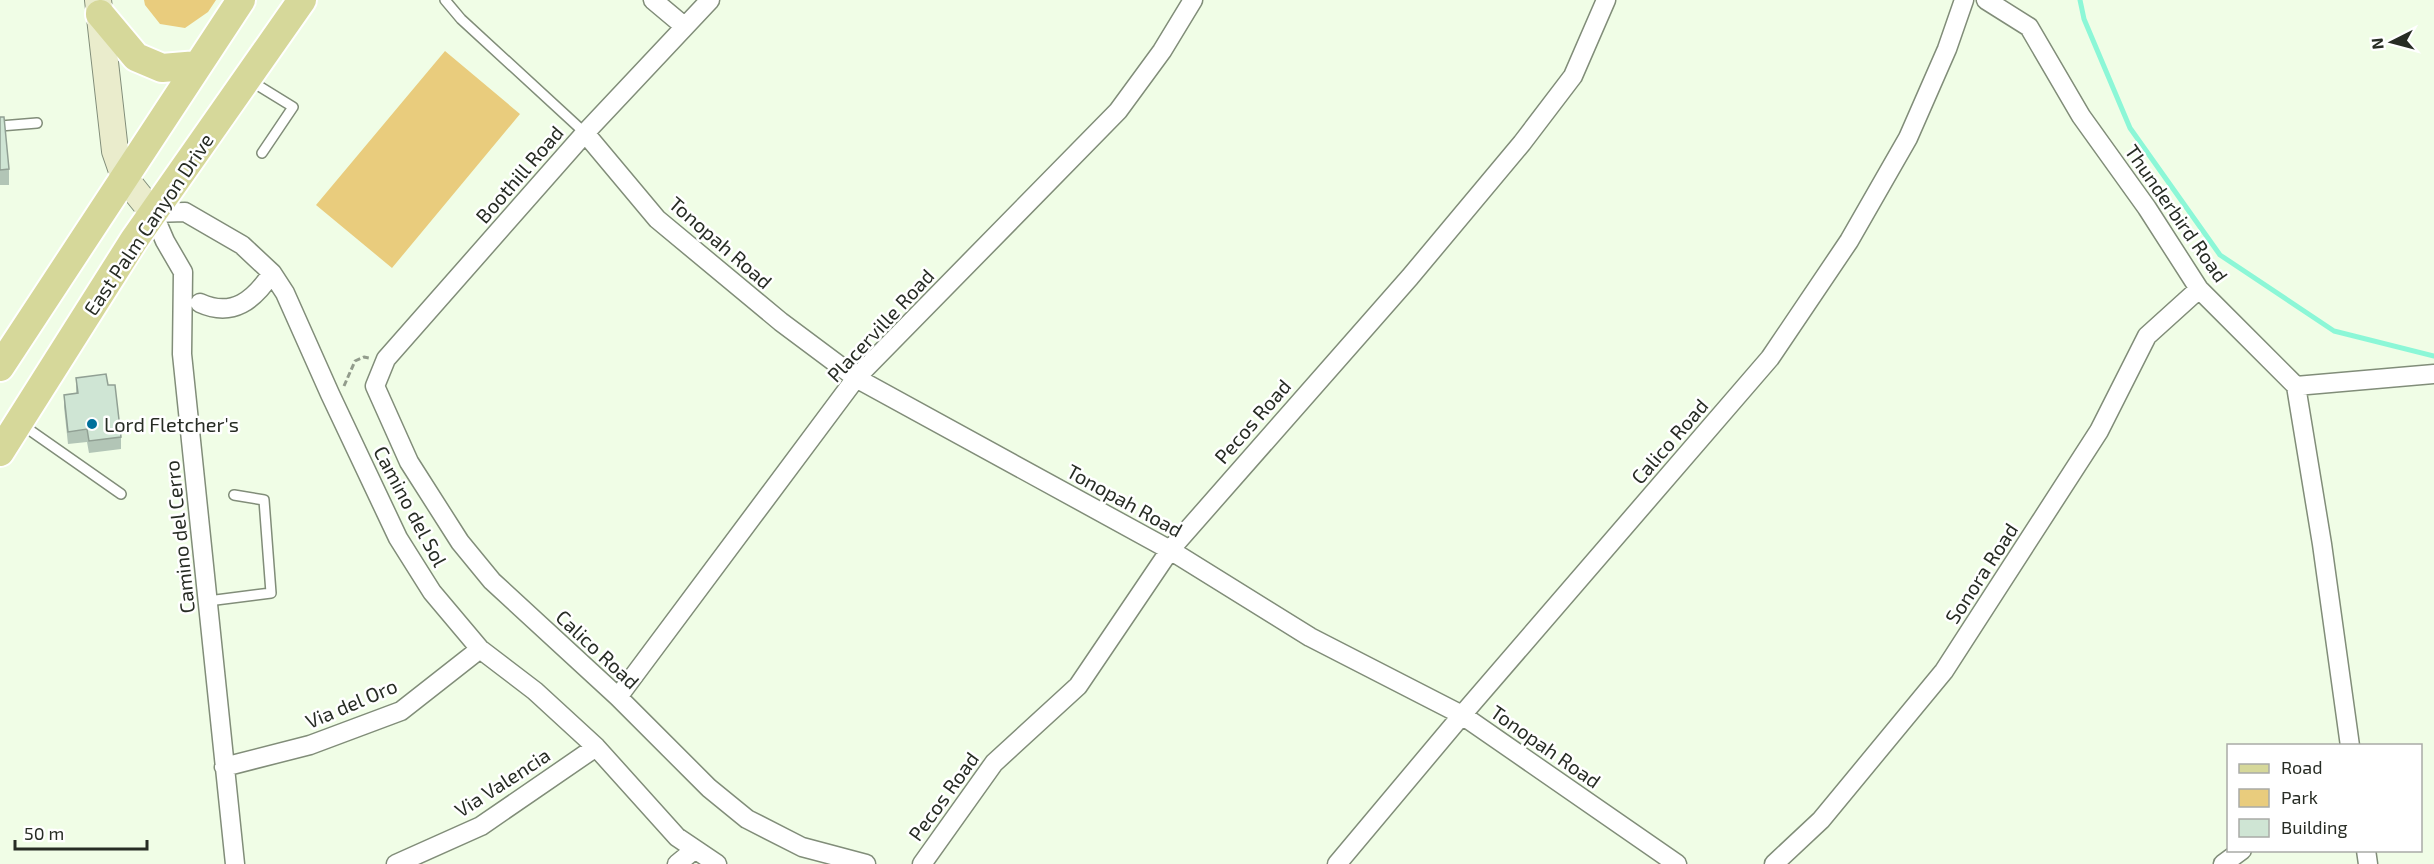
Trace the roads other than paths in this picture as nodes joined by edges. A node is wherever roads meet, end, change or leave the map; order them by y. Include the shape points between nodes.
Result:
1 (241, 0) edge
2 (302, 0) edge
3 (446, 0) edge
4 (653, 0) edge
5 (710, 0) edge
6 (1193, 0) edge
7 (1606, 0) edge
8 (1964, 0) edge
9 (1986, 0) edge
10 (99, 7) edge
11 (684, 26) junction
12 (198, 65) junction
13 (247, 79) junction
14 (37, 123) dead end
15 (0, 126) edge
16 (585, 133) junction
17 (262, 153) dead end
18 (124, 177) junction
19 (153, 213) junction
20 (272, 273) junction
21 (2199, 289) junction
22 (193, 310) junction
23 (0, 367) edge
24 (2434, 374) edge
25 (856, 378) junction
26 (375, 386) joint
27 (2296, 386) junction
28 (19, 423) junction
29 (0, 452) edge
30 (121, 494) dead end
31 (234, 495) dead end
32 (1170, 550) junction
33 (208, 600) junction
34 (480, 650) junction
35 (618, 697) junction
36 (1462, 715) junction
37 (2350, 744) edge
38 (596, 747) junction
39 (225, 767) junction
40 (694, 850) junction
41 (2239, 852) edge
42 (235, 864) edge
43 (396, 864) edge
44 (677, 864) edge
45 (717, 864) edge
46 (866, 864) edge
47 (922, 864) edge
48 (1337, 864) edge
49 (1677, 864) edge
50 (1774, 864) edge
51 (2223, 864) edge

1 - 12 main road
2 - 13 main road, East Palm Canyon Drive
3 - 16 lane via 461,19
4 - 11 street
5 - 11 street, Boothill Road
6 - 25 street, Placerville Road via 1118,111
7 - 32 street, Pecos Road via 1573,76 1522,143
8 - 36 street, Calico Road via 1908,138 1849,241 1770,358
9 - 21 street, Thunderbird Road via 2029,27 2081,116
10 - 12 main road via 136,57 162,68
10 - 18 main road via 115,151
11 - 16 street, Boothill Road
12 - 18 main road
13 - 17 lane via 293,107
13 - 19 main road, East Palm Canyon Drive
14 - 15 lane
16 - 25 street, Tonopah Road via 657,219 781,322
16 - 26 street, Boothill Road via 384,362
18 - 19 main road
18 - 23 main road
19 - 20 street, Camino del Sol via 185,212 242,245
19 - 22 street via 165,241 190,279
19 - 28 main road, East Palm Canyon Drive
20 - 22 street via 259,293 237,306
20 - 34 street, Camino del Sol via 285,293 398,538 432,592
21 - 27 street, Thunderbird Road
21 - 50 street, Sonora Road via 2147,336 2099,431 1944,671 1821,820
22 - 33 street, Camino del Cerro via 183,336 183,354
24 - 27 street
25 - 32 street, Tonopah Road
25 - 35 street, Placerville Road
26 - 35 street, Calico Road via 409,462 460,542 492,581
27 - 37 street
28 - 29 main road, East Palm Canyon Drive
28 - 30 lane
31 - 33 lane via 264,500 271,593
32 - 36 street, Tonopah Road via 1310,637
32 - 47 street, Pecos Road via 1078,686 994,763
33 - 39 street, Camino del Cerro
34 - 38 street, Camino del Sol via 535,691
34 - 39 street, Via del Oro via 401,711 310,745
35 - 46 street, Calico Road via 709,789 747,819 802,847
36 - 48 street, Calico Road
36 - 49 street, Tonopah Road
38 - 40 street, Camino del Sol via 676,837
38 - 43 street, Via Valencia via 481,826
39 - 42 street, Camino del Cerro
40 - 44 street
40 - 45 street, Camino del Sol
41 - 51 street

